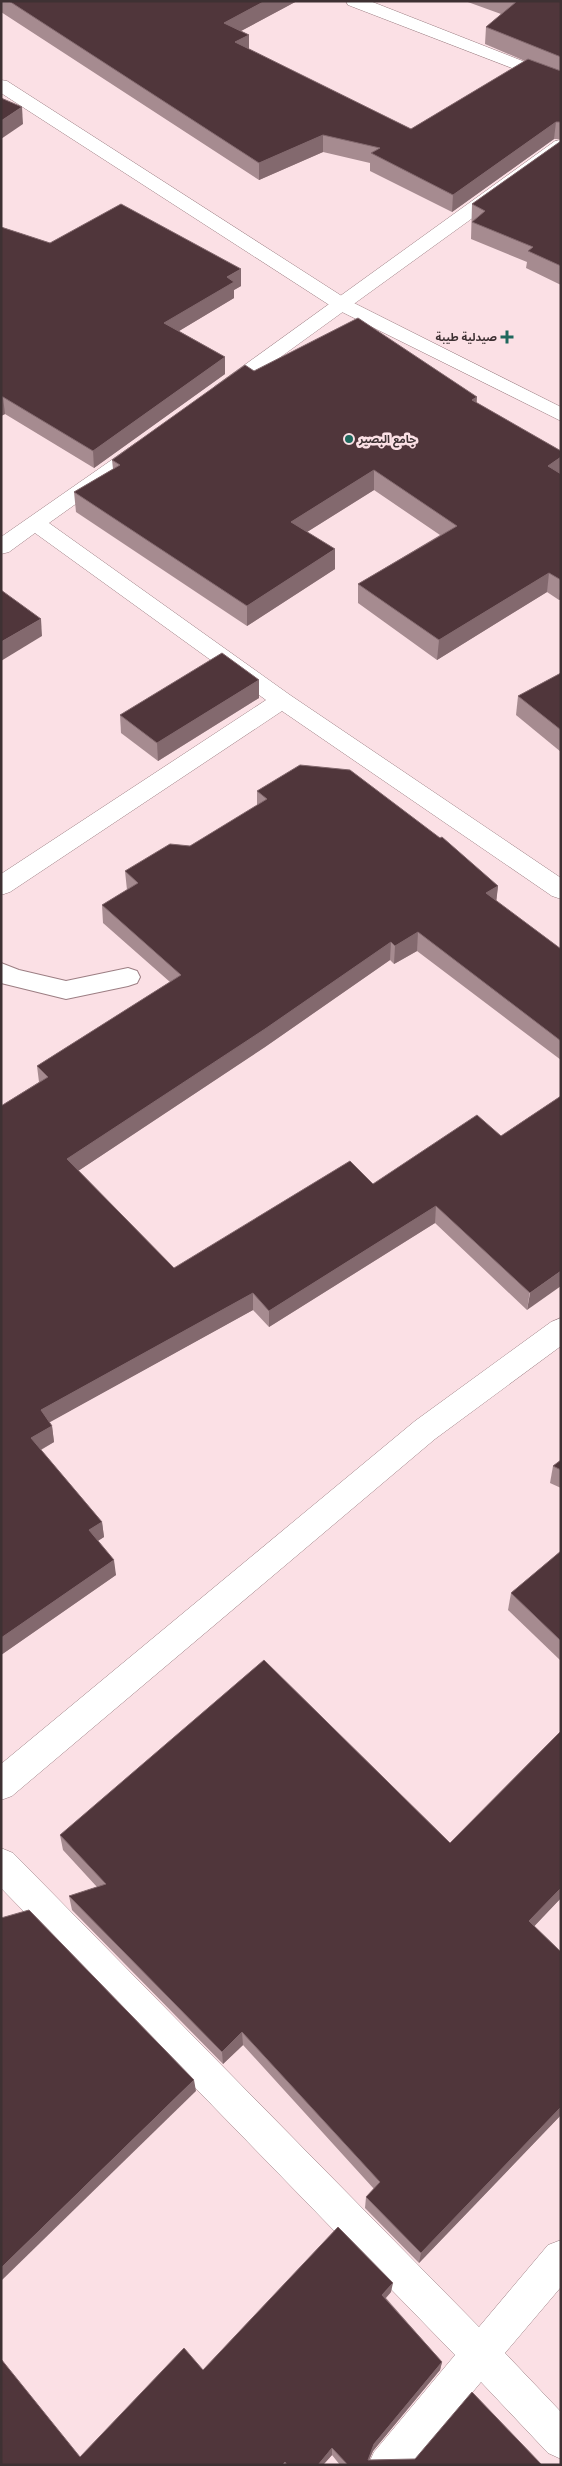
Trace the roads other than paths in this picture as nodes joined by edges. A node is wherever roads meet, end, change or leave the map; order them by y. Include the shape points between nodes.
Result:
1 (354, 1) edge
2 (561, 82) edge
3 (1, 86) edge
4 (561, 145) edge
5 (341, 304) junction
6 (204, 403) edge
7 (561, 415) edge
8 (156, 438) edge
9 (36, 524) junction
10 (1, 547) edge
11 (282, 700) junction
12 (1, 886) edge
13 (561, 890) edge
14 (1, 972) edge
15 (128, 977) dead end
16 (561, 1330) edge
17 (1, 1785) edge
18 (1, 1864) edge
19 (561, 2258) edge
20 (480, 2354) junction
21 (561, 2440) edge
22 (387, 2465) edge

1 - 2 street
3 - 5 street
4 - 5 street
5 - 6 street
5 - 7 street
8 - 9 street
9 - 10 street
9 - 11 street
11 - 12 street
11 - 13 street
14 - 15 lane via 13,978 66,990
16 - 17 street via 425,1430
18 - 20 street
19 - 20 street
20 - 21 street
20 - 22 street

